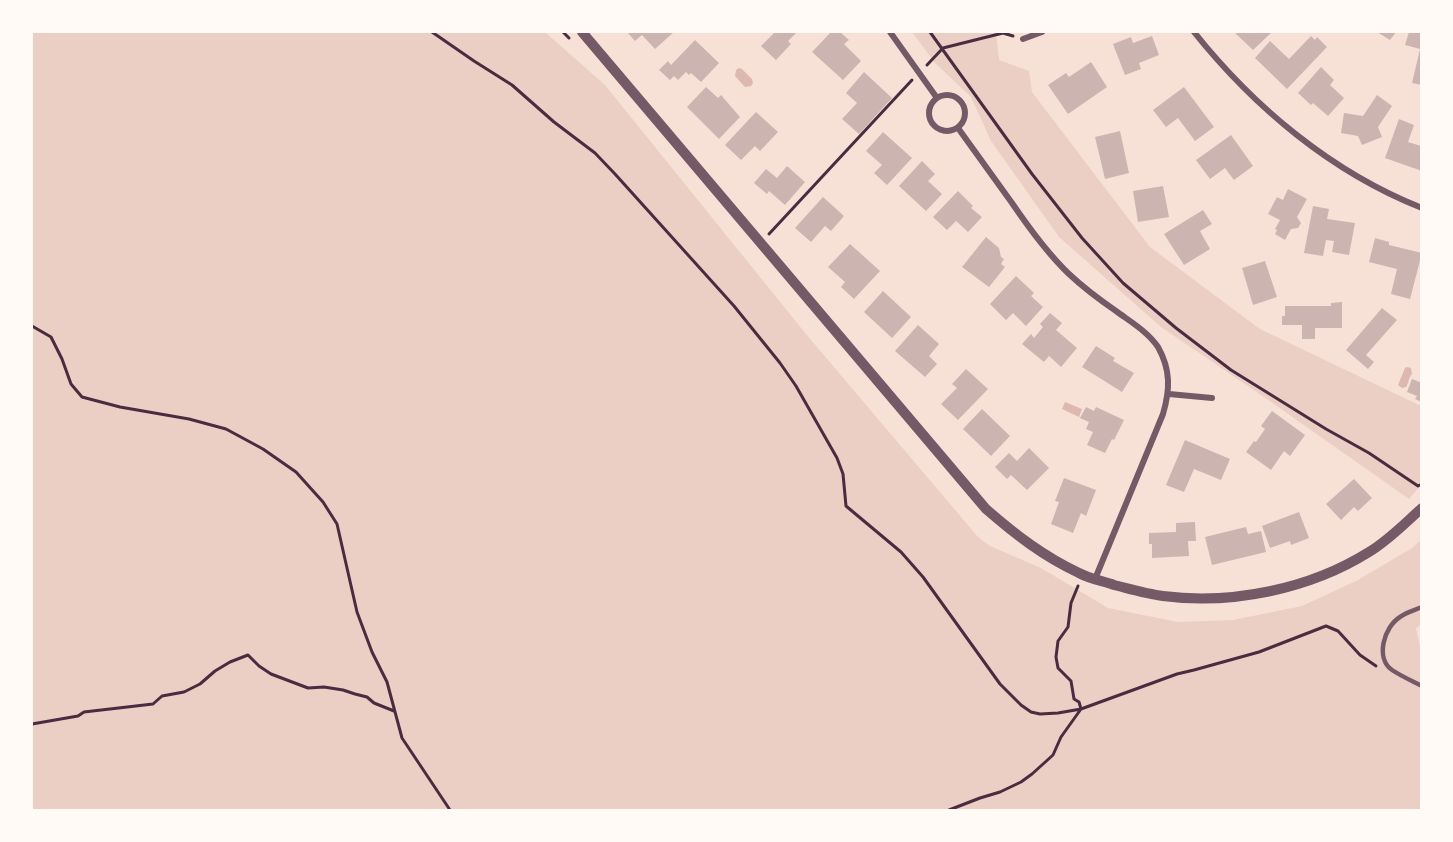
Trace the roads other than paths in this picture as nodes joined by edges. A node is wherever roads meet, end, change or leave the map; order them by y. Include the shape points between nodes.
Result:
1 (582, 32) edge
2 (890, 32) edge
3 (1042, 32) edge
4 (1194, 32) edge
5 (1023, 39) road end
6 (937, 98) junction
7 (958, 128) junction
8 (1422, 208) edge
9 (1169, 394) junction
10 (1212, 398) dead end
11 (1422, 508) edge
12 (1095, 579) junction
13 (1422, 607) edge
14 (1422, 686) edge

1 - 12 street via 986,509 1038,550
2 - 6 street
3 - 5 street
4 - 8 street via 1233,78 1320,153 1368,183
6 - 7 street via 950,95 962,102 965,116
6 - 7 street via 929,110 930,120 945,131
7 - 9 street via 1042,245 1069,274 1153,341 1166,366
9 - 10 street
9 - 12 street
11 - 12 street via 1369,552 1326,574 1267,592 1232,597 1161,596
13 - 14 lane via 1399,617 1389,627 1383,652 1390,669

